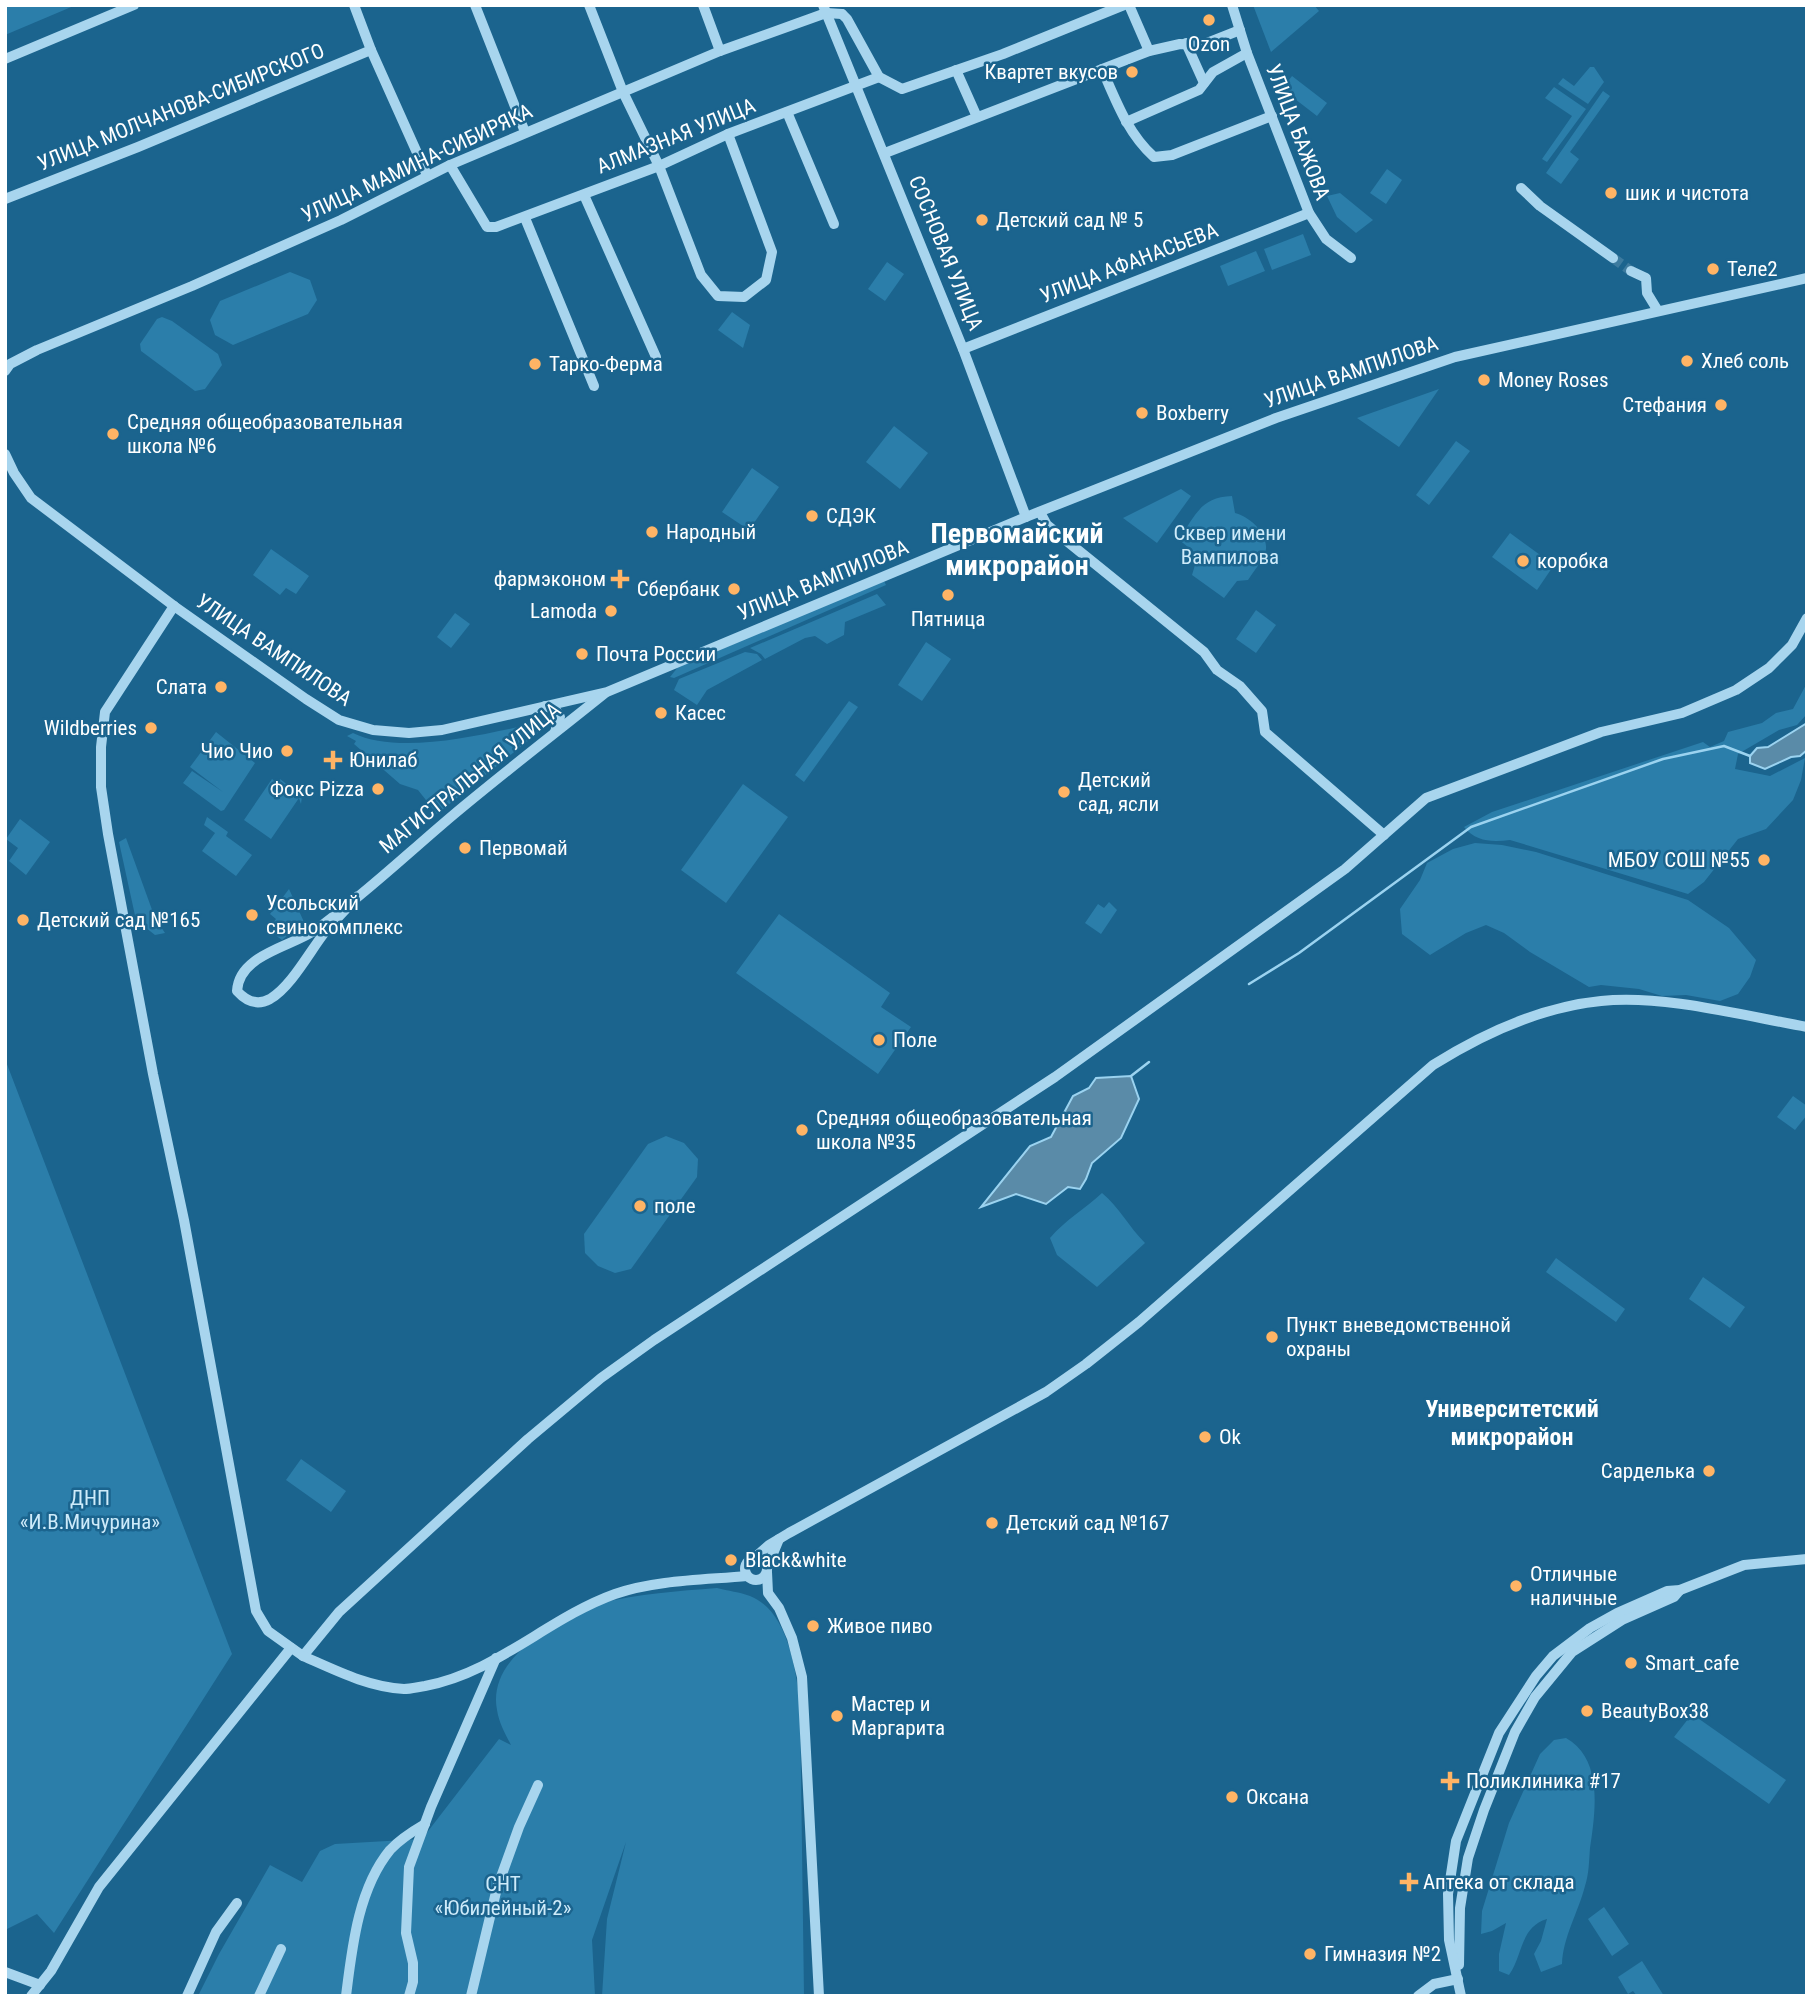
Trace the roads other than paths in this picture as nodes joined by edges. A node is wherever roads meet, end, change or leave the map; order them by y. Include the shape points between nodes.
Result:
1 (134, 5) edge
2 (354, 5) edge
3 (475, 5) edge
4 (589, 5) edge
5 (703, 5) edge
6 (851, 5) edge
7 (1124, 5) edge
8 (1129, 5) edge
9 (1231, 5) edge
10 (825, 9) edge
11 (842, 15) junction
12 (1240, 30) junction
13 (1186, 43) junction
14 (371, 50) junction
15 (720, 51) junction
16 (1149, 51) junction
17 (1247, 53) junction
18 (5, 59) edge
19 (1102, 69) junction
20 (956, 70) junction
21 (879, 78) junction
22 (1204, 83) junction
23 (857, 84) junction
24 (623, 92) junction
25 (787, 112) junction
26 (1272, 116) junction
27 (977, 117) junction
28 (1126, 122) junction
29 (525, 132) junction
30 (727, 134) junction
31 (885, 153) junction
32 (450, 165) junction
33 (659, 166) junction
34 (427, 175) junction
35 (1521, 188) dead end
36 (584, 195) junction
37 (5, 199) edge
38 (1309, 213) junction
39 (525, 218) junction
40 (834, 224) dead end
41 (1351, 258) dead end
42 (1613, 258) tunnel mouth
43 (1631, 271) tunnel mouth
44 (1807, 278) edge
45 (1658, 311) junction
46 (963, 349) junction
47 (656, 357) dead end
48 (5, 371) edge
49 (594, 386) dead end
50 (5, 454) edge
51 (1040, 512) junction
52 (1026, 517) junction
53 (174, 606) junction
54 (1807, 618) edge
55 (607, 692) junction
56 (545, 706) junction
57 (554, 734) junction
58 (1384, 835) junction
59 (358, 896) junction
60 (1807, 1027) edge
61 (779, 1539) junction
62 (1807, 1559) edge
63 (750, 1560) junction
64 (767, 1570) junction
65 (750, 1578) junction
66 (717, 1579) junction
67 (1680, 1590) junction
68 (768, 1593) junction
69 (291, 1648) junction
70 (303, 1657) junction
71 (496, 1658) junction
72 (538, 1785) dead end
73 (425, 1824) junction
74 (237, 1903) dead end
75 (281, 1949) dead end
76 (5, 1972) edge
77 (1458, 1979) junction
78 (40, 1984) junction
79 (31, 1996) edge
80 (187, 1996) edge
81 (259, 1996) edge
82 (345, 1996) edge
83 (409, 1996) edge
84 (471, 1996) edge
85 (819, 1996) edge
86 (1418, 1996) edge
87 (1461, 1996) edge

1 - 18 street
2 - 14 street
3 - 29 street
4 - 24 street
5 - 15 street
6 - 11 street
7 - 20 street, АЛМАЗНАЯ УЛИЦА
8 - 16 street
9 - 12 street, УЛИЦА БАЖОВА
10 - 11 street, УЛИЦА МАМИНА-СИБИРЯКА
10 - 15 street, УЛИЦА МАМИНА-СИБИРЯКА
10 - 23 street, СОСНОВАЯ УЛИЦА
11 - 21 street
12 - 13 street via 1202,45
12 - 17 street, УЛИЦА БАЖОВА
13 - 16 street
13 - 22 street
14 - 34 street
14 - 37 street, УЛИЦА МОЛЧАНОВА-СИБИРСКОГО
15 - 24 street, УЛИЦА МАМИНА-СИБИРЯКА
16 - 19 street
17 - 22 street via 1213,72
17 - 26 street, УЛИЦА БАЖОВА
19 - 27 street
19 - 28 street
20 - 21 street, АЛМАЗНАЯ УЛИЦА via 902,89
20 - 27 street
21 - 23 street, АЛМАЗНАЯ УЛИЦА
22 - 28 street via 1199,90
23 - 25 street, АЛМАЗНАЯ УЛИЦА
23 - 31 street, СОСНОВАЯ УЛИЦА
24 - 29 street, УЛИЦА МАМИНА-СИБИРЯКА
24 - 33 street
25 - 30 street, АЛМАЗНАЯ УЛИЦА
25 - 40 street
26 - 28 street via 1172,155 1154,157
26 - 38 street, УЛИЦА БАЖОВА
27 - 31 street
29 - 32 street, УЛИЦА МАМИНА-СИБИРЯКА
30 - 33 street, АЛМАЗНАЯ УЛИЦА
30 - 33 street via 772,252 766,280 744,297 718,296 701,275
31 - 46 street, СОСНОВАЯ УЛИЦА
32 - 34 street, УЛИЦА МАМИНА-СИБИРЯКА
32 - 39 street, АЛМАЗНАЯ УЛИЦА via 488,227
33 - 36 street, АЛМАЗНАЯ УЛИЦА
34 - 48 street, УЛИЦА МАМИНА-СИБИРЯКА via 329,226 37,350
35 - 42 street
36 - 39 street, АЛМАЗНАЯ УЛИЦА
36 - 47 street
38 - 41 street, УЛИЦА БАЖОВА via 1326,239
38 - 46 street, УЛИЦА АФАНАСЬЕВА
39 - 49 street
43 - 45 street via 1647,277 1647,293
44 - 45 street, УЛИЦА ВАМПИЛОВА
45 - 51 street, УЛИЦА ВАМПИЛОВА via 1455,357 1276,418
46 - 52 street, СОСНОВАЯ УЛИЦА
50 - 53 street, УЛИЦА ВАМПИЛОВА via 31,498
51 - 52 street, УЛИЦА ВАМПИЛОВА
51 - 58 street via 1047,525 1240,686 1262,710 1265,732
52 - 55 street, УЛИЦА ВАМПИЛОВА
53 - 56 street, УЛИЦА ВАМПИЛОВА via 306,699 340,720 373,730 442,730
53 - 69 street via 105,712 101,787 256,1611 268,1631
54 - 58 street via 1791,645 1769,668 1736,690 1682,713 1601,732 1447,788 1426,798
55 - 56 street, УЛИЦА ВАМПИЛОВА
55 - 57 street, МАГИСТРАЛЬНАЯ УЛИЦА
56 - 57 street via 560,717
57 - 59 street, МАГИСТРАЛЬНАЯ УЛИЦА
58 - 70 street via 1345,869 1055,1077 601,1378 339,1612
59 - 59 street, МАГИСТРАЛЬНАЯ УЛИЦА via 314,931 256,960 238,980 237,991 257,1003 270,999
60 - 61 street via 1650,1000 1602,1000 1559,1008 1470,1042 1433,1065 1086,1364 1046,1392
61 - 63 street
61 - 64 street
62 - 67 street via 1745,1565
63 - 64 street via 761,1559
63 - 65 street via 745,1569
63 - 66 street
64 - 65 street via 763,1578
64 - 68 street
65 - 66 street
65 - 68 street
66 - 71 street via 617,1593 582,1607
67 - 77 street via 1572,1652 1535,1697 1515,1732 1468,1858 1460,1908
67 - 77 street via 1667,1591 1617,1613 1553,1656 1499,1733 1452,1862 1448,1940
68 - 85 street via 792,1638 802,1677
69 - 70 street
69 - 78 street via 99,1886
70 - 71 street via 368,1682 405,1689 471,1673
71 - 73 street
72 - 84 street via 497,1888
73 - 82 street via 390,1850 373,1878
73 - 83 street via 409,1867 406,1933 413,1964
74 - 80 street via 216,1932
75 - 81 street
76 - 78 street
77 - 86 street via 1434,1984
77 - 87 street
78 - 79 street

